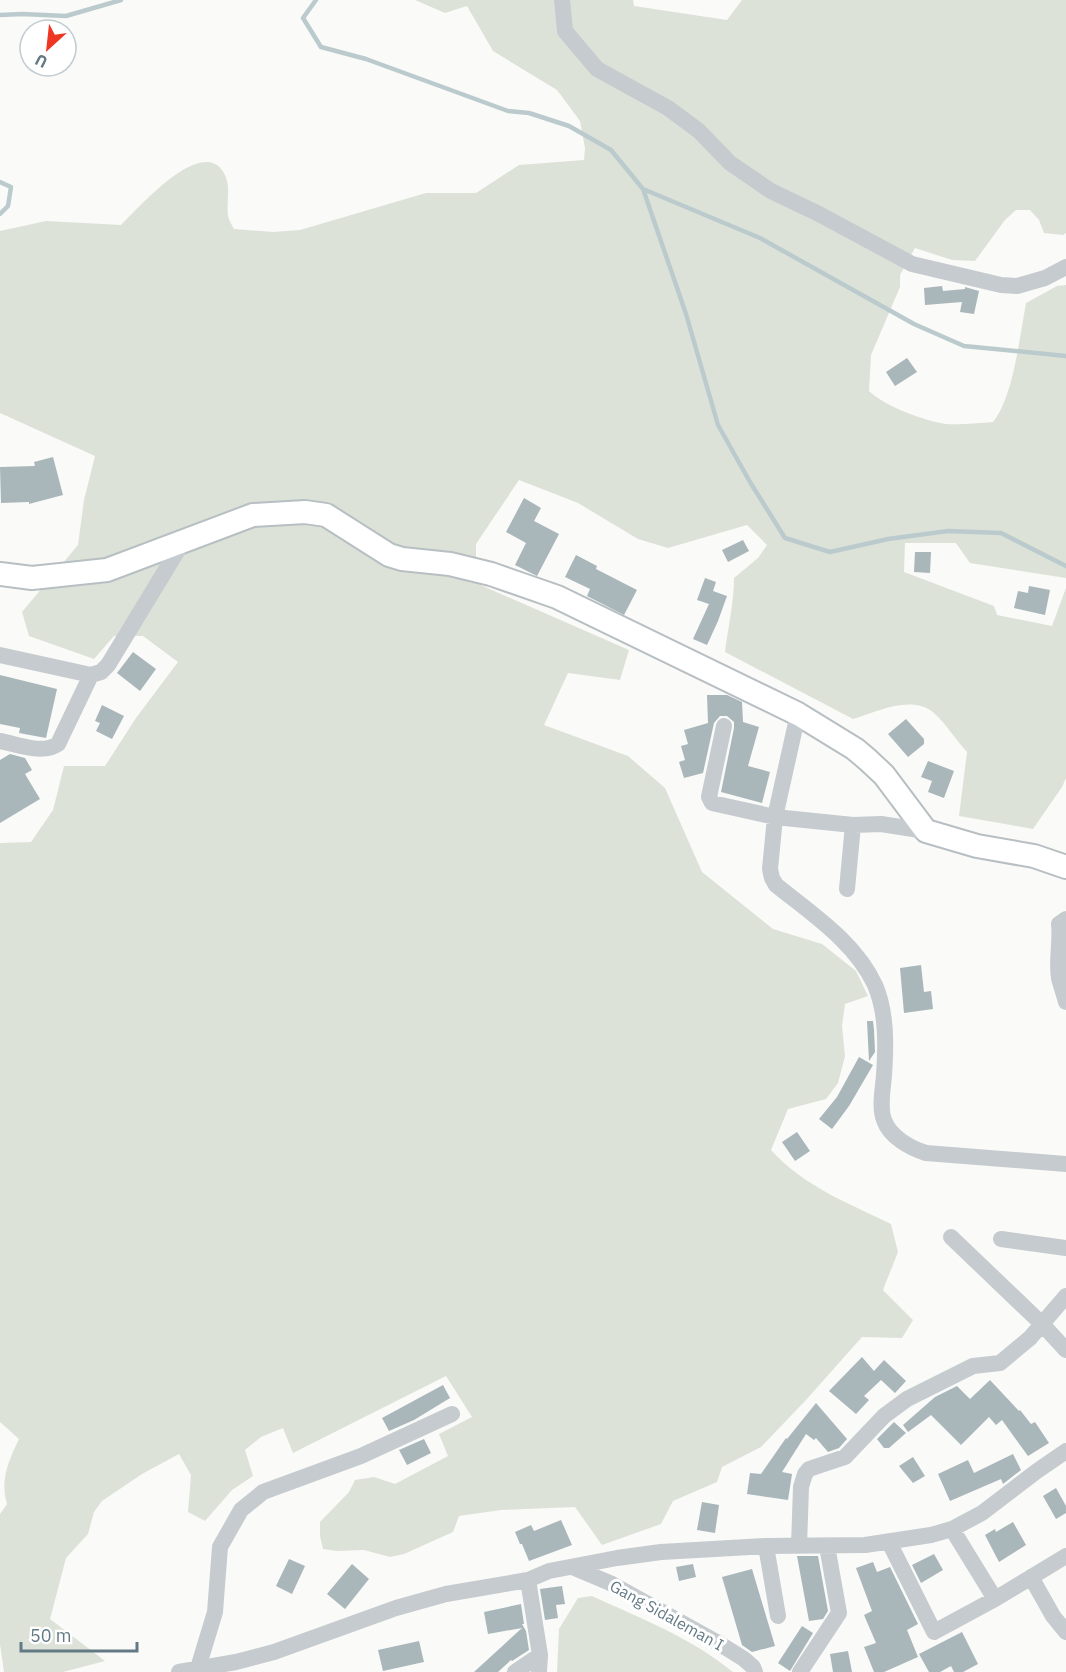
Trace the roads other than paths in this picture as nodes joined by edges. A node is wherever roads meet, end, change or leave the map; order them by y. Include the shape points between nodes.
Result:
1 (562, 0) edge
2 (1066, 267) edge
3 (184, 540) junction
4 (0, 574) edge
5 (0, 655) edge
6 (91, 675) junction
7 (798, 714) junction
8 (724, 726) dead end
9 (0, 741) edge
10 (775, 817) junction
11 (853, 825) junction
12 (926, 831) junction
13 (1066, 867) edge
14 (847, 890) dead end
15 (1066, 919) edge
16 (1065, 993) edge
17 (1066, 1164) edge
18 (951, 1237) dead end
19 (1001, 1239) dead end
20 (1066, 1248) edge
21 (1066, 1296) edge
22 (1043, 1324) junction
23 (1066, 1350) edge
24 (452, 1414) dead end
25 (1066, 1451) edge
26 (952, 1529) junction
27 (889, 1542) junction
28 (766, 1545) junction
29 (799, 1545) junction
30 (827, 1546) junction
31 (1066, 1556) edge
32 (572, 1567) junction
33 (1031, 1576) junction
34 (528, 1580) junction
35 (995, 1599) junction
36 (778, 1616) dead end
37 (1066, 1632) edge
38 (539, 1664) edge
39 (198, 1668) junction
40 (229, 1668) edge
41 (179, 1672) edge
42 (515, 1672) edge
43 (755, 1672) edge
44 (800, 1672) edge

1 - 2 street via 565,32 597,69 668,108 699,131 730,163 771,191 912,264 1001,285 1046,278
3 - 4 street via 107,570 32,578
3 - 6 street via 108,665
3 - 7 street via 253,515 326,515 389,555 491,574 557,597
5 - 6 street
6 - 9 street via 58,744 44,749
7 - 10 street
7 - 12 street via 868,760
8 - 10 street via 709,796 712,803
10 - 11 street
10 - 17 street via 770,869 776,885 848,945 875,987 883,1015 883,1119 894,1136 926,1153
11 - 12 street via 881,824
11 - 14 street
12 - 13 street
15 - 16 street via 1059,924 1059,978
18 - 22 street
19 - 20 street
21 - 22 street
22 - 23 street
22 - 29 street via 1000,1362 973,1366 907,1399 884,1416 845,1457 810,1469 802,1479
24 - 39 street via 361,1456 263,1492 241,1510 220,1547 215,1612
25 - 26 street via 982,1513
26 - 27 street
26 - 35 street
27 - 30 street
27 - 35 street via 928,1635
28 - 29 street
28 - 32 street via 662,1552
28 - 36 street
29 - 30 street
30 - 44 street via 839,1613
31 - 33 street
32 - 34 street
32 - 43 street, Gang Sidaleman I via 610,1583 720,1644 744,1659
33 - 35 street
33 - 37 street
34 - 38 street
34 - 40 street via 446,1594 396,1608
38 - 42 street
39 - 40 street
39 - 41 street

